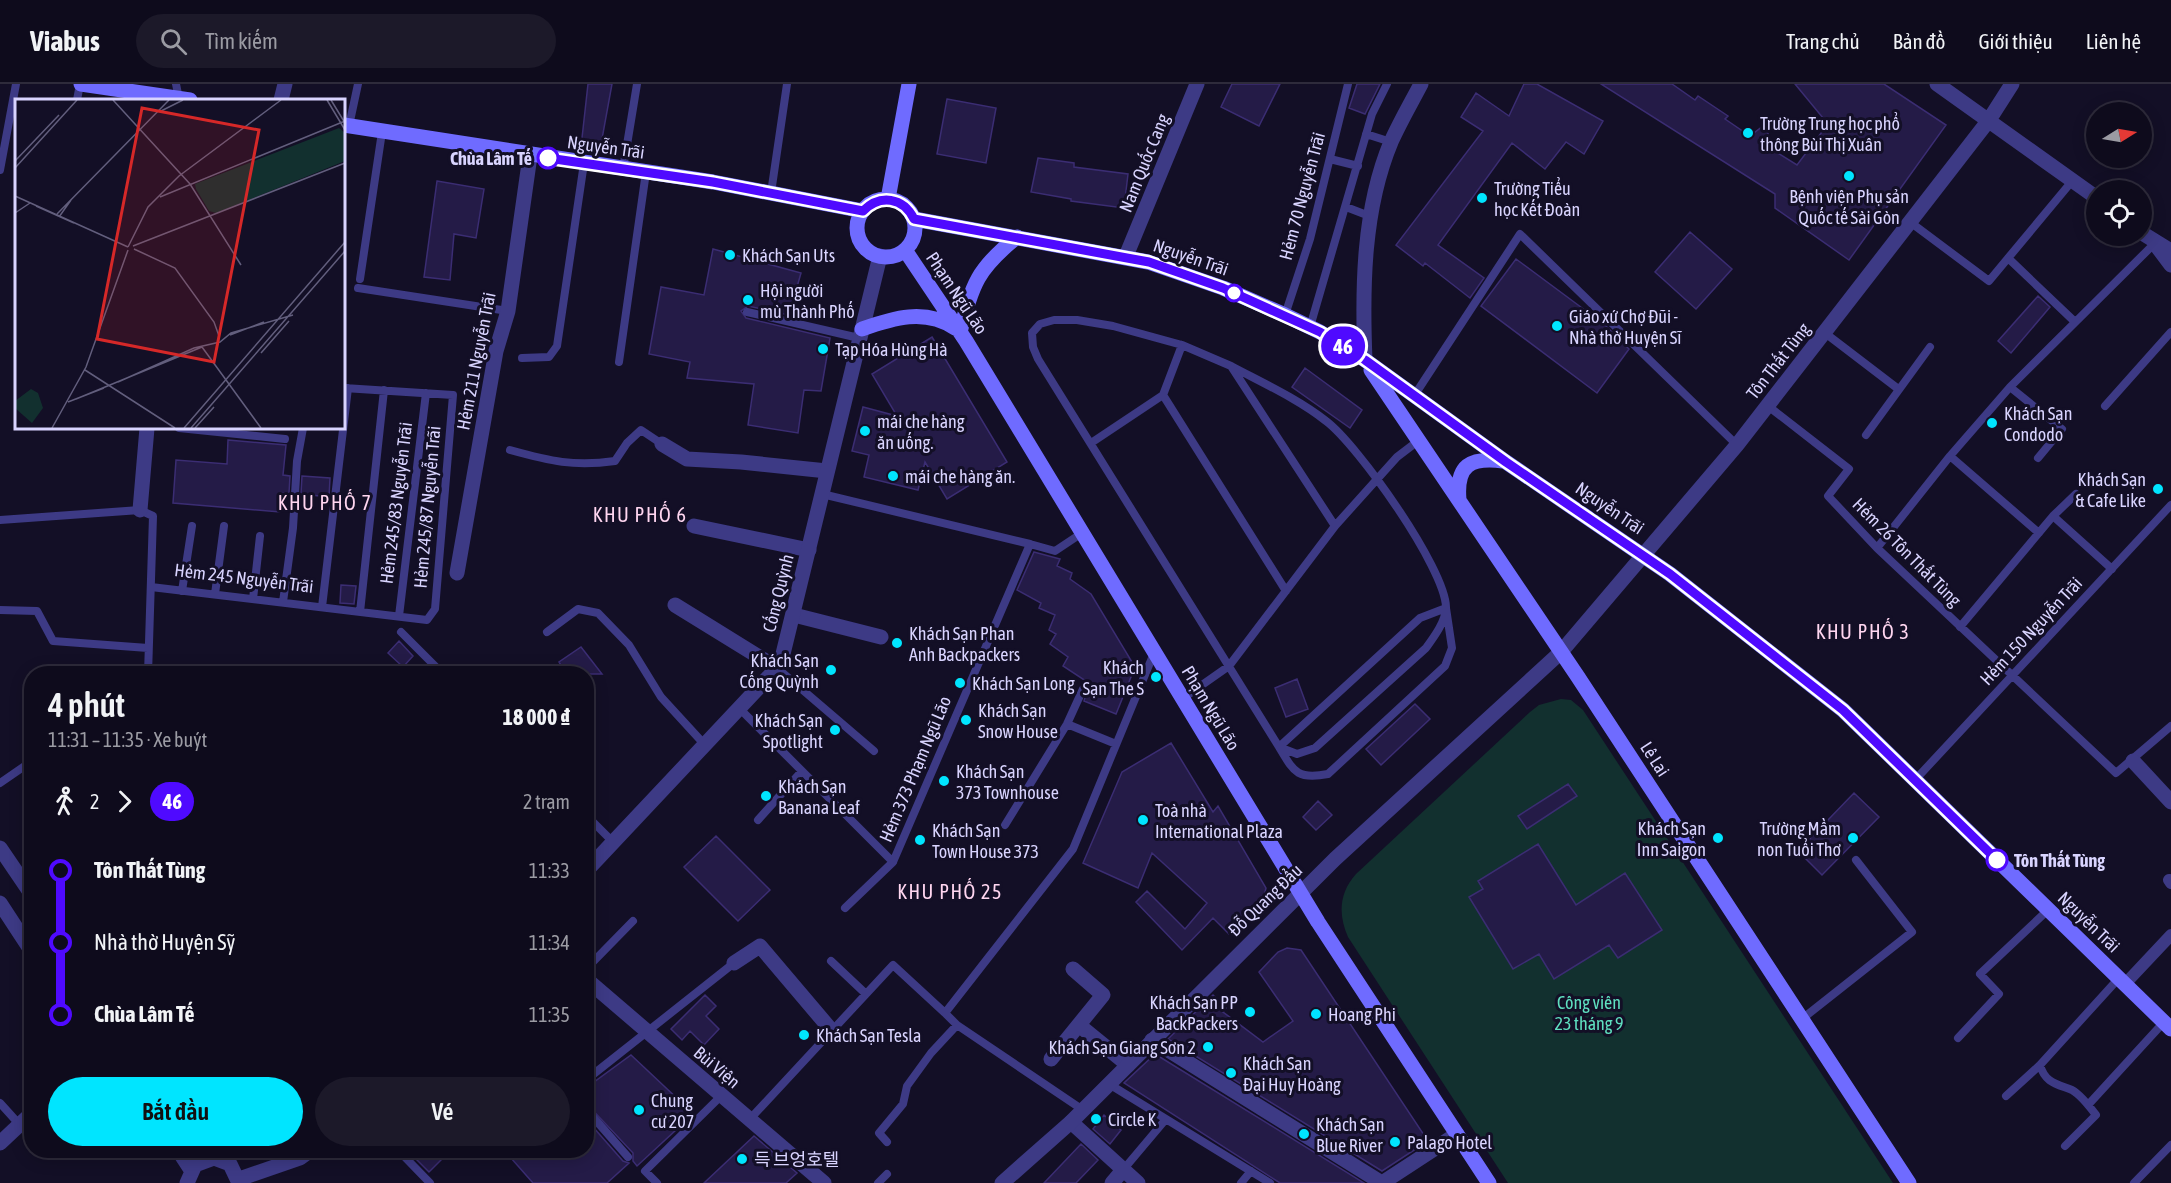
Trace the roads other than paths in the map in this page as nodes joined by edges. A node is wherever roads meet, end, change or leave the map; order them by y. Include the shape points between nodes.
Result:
1 (16, 84) edge
2 (80, 84) edge
3 (285, 84) edge
4 (358, 84) edge
5 (636, 84) edge
6 (787, 84) edge
7 (909, 84) edge
8 (1197, 84) edge
9 (1348, 84) edge
10 (1387, 84) edge
11 (1421, 84) edge
12 (1937, 84) edge
13 (2012, 84) edge
14 (181, 96) edge
15 (77, 99) edge
16 (281, 99) edge
17 (1989, 120) junction
18 (346, 126) edge
19 (382, 132) junction
20 (1366, 134) junction
21 (1391, 142) junction
22 (530, 156) junction
23 (1330, 159) junction
24 (584, 163) junction
25 (1358, 166) junction
26 (623, 169) junction
27 (0, 170) edge
28 (646, 172) junction
29 (2073, 180) junction
30 (2086, 190) edge
31 (771, 193) junction
32 (888, 199) junction
33 (1346, 207) junction
34 (863, 211) junction
35 (1372, 217) junction
36 (914, 219) junction
37 (1910, 222) junction
38 (1017, 237) junction
39 (2152, 241) edge
40 (2155, 243) junction
41 (905, 250) junction
42 (2171, 251) edge
43 (879, 256) junction
44 (1126, 256) junction
45 (2008, 258) junction
46 (2171, 265) edge
47 (508, 311) junction
48 (747, 312) dead end
49 (1285, 315) junction
50 (2074, 321) junction
51 (1310, 327) junction
52 (960, 332) junction
53 (2171, 332) edge
54 (861, 333) junction
55 (1825, 333) junction
56 (1182, 345) junction
57 (1930, 347) dead end
58 (522, 358) dead end
59 (1365, 360) junction
60 (619, 362) dead end
61 (1231, 366) junction
62 (2010, 387) junction
63 (346, 388) edge
64 (1898, 388) junction
65 (384, 390) junction
66 (426, 393) junction
67 (1163, 395) junction
68 (1414, 396) junction
69 (1768, 406) junction
70 (2105, 406) dead end
71 (147, 429) edge
72 (189, 429) edge
73 (303, 429) edge
74 (342, 429) edge
75 (1866, 435) dead end
76 (285, 439) dead end
77 (1418, 441) junction
78 (1091, 443) junction
79 (662, 444) joint
80 (1737, 445) junction
81 (510, 450) dead end
82 (1950, 456) junction
83 (2038, 458) dead end
84 (1506, 462) junction
85 (827, 471) junction
86 (1377, 479) junction
87 (822, 494) junction
88 (2076, 494) dead end
89 (1459, 503) junction
90 (2171, 505) edge
91 (140, 510) junction
92 (2053, 516) junction
93 (0, 520) edge
94 (192, 526) dead end
95 (224, 526) dead end
96 (694, 526) dead end
97 (1335, 526) junction
98 (1082, 533) junction
99 (2039, 533) junction
100 (260, 536) dead end
101 (1030, 544) junction
102 (1877, 548) junction
103 (809, 550) junction
104 (1643, 554) junction
105 (2112, 569) junction
106 (457, 573) dead end
107 (151, 587) junction
108 (182, 591) junction
109 (1286, 591) junction
110 (214, 594) junction
111 (253, 599) junction
112 (283, 602) junction
113 (675, 605) dead end
114 (322, 607) junction
115 (1446, 608) junction
116 (0, 610) edge
117 (360, 612) junction
118 (794, 615) junction
119 (399, 616) junction
120 (427, 620) joint
121 (1960, 627) junction
122 (401, 632) dead end
123 (547, 632) dead end
124 (881, 637) dead end
125 (148, 648) junction
126 (1562, 652) junction
127 (1154, 653) junction
128 (147, 666) edge
129 (435, 666) edge
130 (1229, 666) junction
131 (777, 668) junction
132 (2012, 676) junction
133 (1083, 689) dead end
134 (1182, 699) junction
135 (740, 709) junction
136 (1067, 724) junction
137 (2171, 726) edge
138 (1116, 744) junction
139 (705, 745) junction
140 (1279, 747) junction
141 (874, 751) dead end
142 (2133, 761) junction
143 (24, 766) edge
144 (802, 771) junction
145 (1915, 780) junction
146 (0, 783) edge
147 (2171, 802) edge
148 (758, 820) dead end
149 (594, 823) edge
150 (1005, 825) dead end
151 (614, 843) junction
152 (0, 848) edge
153 (1856, 860) dead end
154 (893, 862) junction
155 (594, 863) edge
156 (24, 883) edge
157 (1300, 893) junction
158 (0, 903) edge
159 (844, 908) dead end
160 (2048, 910) junction
161 (633, 921) dead end
162 (2171, 935) edge
163 (24, 940) edge
164 (594, 961) edge
165 (831, 961) dead end
166 (734, 963) joint
167 (1073, 969) dead end
168 (2122, 981) junction
169 (594, 986) edge
170 (866, 994) junction
171 (945, 1012) junction
172 (1802, 1019) junction
173 (957, 1025) junction
174 (2167, 1025) edge
175 (1080, 1026) junction
176 (832, 1031) junction
177 (647, 1032) junction
178 (1958, 1038) dead end
179 (1152, 1040) junction
180 (1051, 1059) dead end
181 (1128, 1065) junction
182 (2040, 1065) junction
183 (594, 1074) edge
184 (1109, 1084) junction
185 (721, 1096) junction
186 (2006, 1096) dead end
187 (0, 1103) edge
188 (2088, 1105) junction
189 (1083, 1110) junction
190 (594, 1118) edge
191 (1166, 1119) junction
192 (24, 1120) edge
193 (749, 1120) junction
194 (1071, 1122) junction
195 (19, 1124) junction
196 (1457, 1134) junction
197 (887, 1142) dead end
198 (0, 1143) edge
199 (2171, 1145) edge
200 (2065, 1146) dead end
201 (628, 1157) dead end
202 (181, 1158) edge
203 (300, 1158) edge
204 (406, 1158) edge
205 (1123, 1170) junction
206 (1251, 1171) junction
207 (887, 1174) dead end
208 (189, 1177) edge
209 (239, 1181) edge
210 (1386, 1182) edge
211 (430, 1183) edge
212 (657, 1183) edge
213 (824, 1183) edge
214 (878, 1183) edge
215 (1002, 1183) edge
216 (1112, 1183) edge
217 (1138, 1183) edge
218 (1242, 1183) edge
219 (1270, 1183) edge
220 (1489, 1183) edge
221 (1909, 1183) edge
222 (2134, 1183) edge

1 - 27 lane
2 - 14 main road
2 - 15 lane
3 - 16 street
4 - 18 lane
5 - 26 lane
6 - 31 lane
7 - 32 main road
8 - 44 street, Nam Quốc Cang
9 - 23 lane, Hẻm 70 Nguyễn Trãi
10 - 20 lane via 1371,114
11 - 21 street
12 - 17 street
13 - 17 street, Tôn Thất Tùng
17 - 29 street
17 - 37 street, Tôn Thất Tùng
18 - 19 main road, Nguyễn Trãi
19 - 22 main road, Nguyễn Trãi
19 - 47 lane via 359,284
20 - 21 lane
20 - 25 lane
21 - 35 street
22 - 24 main road, Nguyễn Trãi
22 - 47 street, Hẻm 211 Nguyễn Trãi
23 - 25 lane
23 - 49 lane, Hẻm 70 Nguyễn Trãi
24 - 26 main road, Nguyễn Trãi
24 - 58 lane via 557,346 549,357
25 - 33 lane
26 - 28 main road, Nguyễn Trãi
28 - 31 main road, Nguyễn Trãi
28 - 60 lane
29 - 30 street
29 - 45 lane
31 - 34 main road, Nguyễn Trãi
32 - 34 main road via 870,204
32 - 36 main road via 904,205
33 - 35 lane
33 - 51 lane
34 - 43 main road via 857,229 859,238
35 - 59 street via 1365,269
36 - 38 main road, Nguyễn Trãi
36 - 41 main road via 915,232
37 - 45 lane via 1989,281
37 - 55 street, Tôn Thất Tùng
38 - 44 main road, Nguyễn Trãi
38 - 52 main road via 990,258 975,279
39 - 40 street
40 - 42 street
40 - 46 street
40 - 50 lane
41 - 43 main road via 892,257
41 - 52 main road, Phạm Ngũ Lão
43 - 54 street, Cống Quỳnh
44 - 49 main road, Nguyễn Trãi via 1186,274
45 - 50 lane
47 - 106 street, Hẻm 211 Nguyễn Trãi via 496,351
48 - 54 lane
49 - 51 main road, Nguyễn Trãi
50 - 62 lane
51 - 59 main road, Nguyễn Trãi
52 - 54 main road via 942,320 911,316 897,317
52 - 98 main road, Phạm Ngũ Lão
53 - 70 lane
54 - 85 street, Cống Quỳnh
55 - 64 lane
55 - 69 street, Tôn Thất Tùng
56 - 61 lane
56 - 67 lane
56 - 78 lane via 1086,321 1054,320 1040,324 1032,333 1033,347
57 - 64 lane
59 - 68 main road, Nguyễn Trãi
59 - 77 main road, Lê Lai
61 - 86 lane via 1327,421
61 - 97 lane
62 - 82 lane
62 - 83 lane via 2062,429
63 - 65 lane
64 - 75 lane
65 - 66 lane
65 - 117 lane
66 - 119 lane, Hẻm 245/83 Nguyễn Trãi
66 - 120 lane, Hẻm 245/87 Nguyễn Trãi via 453,394 435,609
67 - 78 lane
67 - 109 lane
68 - 80 lane via 1520,234
68 - 84 main road, Nguyễn Trãi
69 - 80 street, Tôn Thất Tùng
69 - 102 lane, Hẻm 26 Tôn Thất Tùng via 1849,469 1828,496
71 - 91 street
72 - 76 lane
73 - 112 lane
74 - 114 lane
77 - 86 lane
77 - 89 main road, Lê Lai
78 - 130 lane
79 - 81 lane via 641,430 615,460 585,465 556,463
79 - 85 street via 687,459
80 - 104 street, Tôn Thất Tùng
82 - 99 lane
82 - 102 lane
84 - 89 main road via 1485,459 1468,465 1457,481
84 - 104 main road, Nguyễn Trãi
85 - 87 street, Cống Quỳnh
86 - 97 lane
86 - 115 lane via 1434,571
87 - 101 lane
87 - 103 street, Cống Quỳnh
88 - 92 lane
89 - 126 main road, Lê Lai
90 - 105 lane, Hẻm 150 Nguyễn Trãi
91 - 93 lane
91 - 107 lane, Hẻm 245 Nguyễn Trãi via 153,516
92 - 99 lane
92 - 105 lane
94 - 108 lane
95 - 110 lane
96 - 103 street
97 - 109 lane
98 - 101 lane via 1055,550
98 - 127 main road, Phạm Ngũ Lão
99 - 121 lane
100 - 111 lane
101 - 154 lane, Hẻm 373 Phạm Ngũ Lão
102 - 121 lane, Hẻm 26 Tôn Thất Tùng
103 - 118 street, Cống Quỳnh
104 - 126 street, Tôn Thất Tùng
104 - 145 main road, Nguyễn Trãi via 1843,710
105 - 132 lane, Hẻm 150 Nguyễn Trãi
107 - 108 lane, Hẻm 245 Nguyễn Trãi
107 - 125 lane
108 - 110 lane, Hẻm 245 Nguyễn Trãi
109 - 130 lane
110 - 111 lane, Hẻm 245 Nguyễn Trãi
111 - 112 lane, Hẻm 245 Nguyễn Trãi
112 - 114 lane, Hẻm 245 Nguyễn Trãi
113 - 131 street
114 - 117 lane, Hẻm 245 Nguyễn Trãi
115 - 140 lane via 1420,618
115 - 140 lane via 1426,648 1315,748 1297,754
115 - 140 lane via 1452,648 1445,666 1328,774 1309,777 1294,771
116 - 125 lane via 37,611 53,641
117 - 119 lane, Hẻm 245 Nguyễn Trãi
118 - 124 street
118 - 131 street, Cống Quỳnh
119 - 120 lane, Hẻm 245 Nguyễn Trãi
121 - 132 lane, Hẻm 26 Tôn Thất Tùng
122 - 129 lane
123 - 139 lane via 578,609 598,613 629,645 661,697
125 - 128 lane
126 - 157 street, Ðỗ Quang Ðẩu
126 - 172 main road, Lê Lai
127 - 134 main road, Phạm Ngũ Lão
127 - 138 lane
130 - 134 lane
130 - 140 lane
131 - 135 street, Cống Quỳnh
131 - 141 lane
132 - 142 lane, Hẻm 26 Tôn Thất Tùng via 2116,773
132 - 145 lane, Hẻm 150 Nguyễn Trãi
133 - 136 lane
134 - 157 main road, Phạm Ngũ Lão
135 - 139 street, Cống Quỳnh
135 - 144 lane
136 - 138 lane
136 - 150 lane
137 - 142 lane
138 - 171 lane via 1073,849
139 - 151 street, Cống Quỳnh
142 - 147 street
143 - 146 lane
144 - 148 lane
144 - 154 lane
145 - 160 main road, Nguyễn Trãi
149 - 151 lane
151 - 155 street, Cống Quỳnh
152 - 156 street
153 - 172 lane via 1912,932
154 - 159 lane
157 - 179 street, Ðỗ Quang Ðẩu
157 - 196 main road, Phạm Ngũ Lão
158 - 163 street
160 - 168 main road, Nguyễn Trãi
160 - 178 lane via 1980,974 1999,994
161 - 164 lane
162 - 168 street
165 - 170 lane
166 - 176 street via 760,946
166 - 177 lane
167 - 175 street via 1103,995
168 - 174 main road, Nguyễn Trãi
168 - 182 lane
169 - 177 street, Bùi Viện
170 - 171 lane via 893,965
170 - 176 lane
171 - 173 lane
172 - 221 main road, Lê Lai
173 - 189 lane
173 - 197 lane via 907,1086 903,1104 879,1133
174 - 188 lane
175 - 180 street
175 - 181 street
176 - 193 lane
177 - 183 lane
177 - 185 street, Bùi Viện
179 - 181 street, Ðỗ Quang Ðẩu
179 - 210 street
181 - 184 street, Ðỗ Quang Ðẩu
182 - 186 lane
182 - 188 lane via 2052,1083 2072,1090
184 - 189 street, Ðỗ Quang Ðẩu
184 - 191 lane
185 - 193 street, Bùi Viện
185 - 212 lane via 645,1171
187 - 195 lane
188 - 200 lane via 2096,1115
189 - 194 street, Ðỗ Quang Ðẩu
190 - 201 lane
191 - 205 lane
191 - 206 lane
192 - 195 street
193 - 213 street, Bùi Viện
194 - 205 street
194 - 215 street, Ðỗ Quang Ðẩu
195 - 198 street
196 - 210 street
196 - 220 main road, Phạm Ngũ Lão
199 - 222 lane
202 - 208 street
203 - 209 street
204 - 211 lane
205 - 216 street
205 - 217 street
206 - 218 lane
206 - 219 lane
207 - 214 lane
208 - 209 street via 201,1161 214,1158 230,1164

